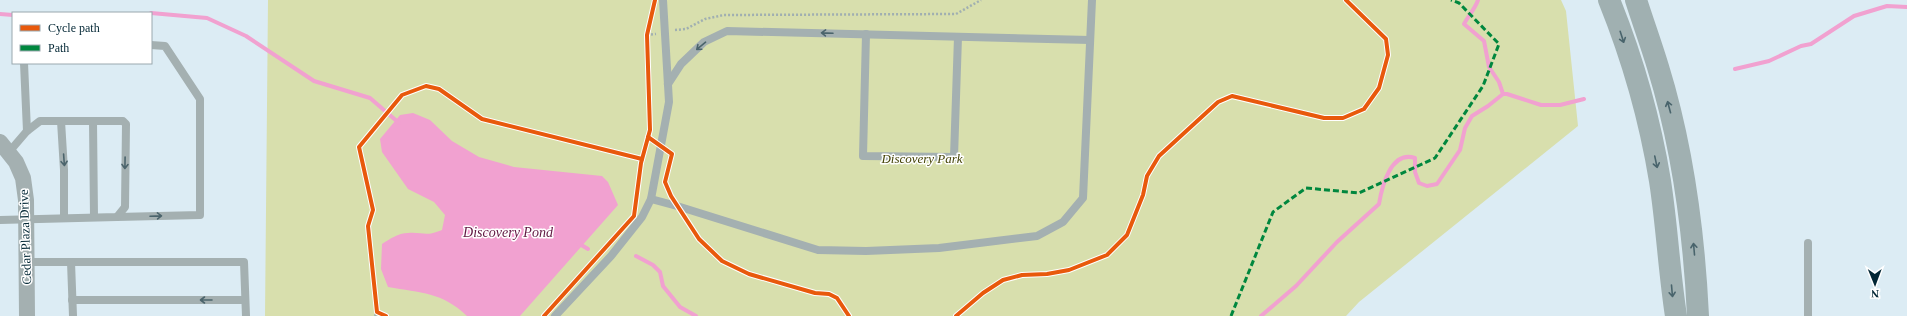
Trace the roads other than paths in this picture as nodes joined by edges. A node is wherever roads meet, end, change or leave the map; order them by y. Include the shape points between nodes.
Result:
1 (663, 0) edge
2 (1092, 0) edge
3 (1609, 0) edge
4 (1636, 0) edge
5 (866, 34) junction
6 (958, 37) junction
7 (1090, 40) junction
8 (152, 45) edge
9 (24, 64) edge
10 (668, 84) junction
11 (62, 121) junction
12 (93, 121) junction
13 (27, 131) junction
14 (5, 147) edge
15 (651, 199) junction
16 (117, 217) junction
17 (64, 218) junction
18 (94, 218) junction
19 (26, 219) junction
20 (0, 220) edge
21 (1808, 243) dead end
22 (26, 262) junction
23 (71, 262) junction
24 (72, 300) junction
25 (246, 300) junction
26 (27, 316) edge
27 (73, 316) edge
28 (246, 316) edge
29 (555, 316) edge
30 (1676, 316) edge
31 (1698, 316) edge
32 (1808, 316) edge

1 - 10 lane
2 - 7 lane
3 -> 30 highway via 1647,121 1659,179
31 -> 4 highway via 1684,178 1658,67
5 - 6 lane
5 - 6 lane via 863,156 954,157
5 -> 10 lane via 727,30 704,42 681,64
6 - 7 lane
7 - 15 lane via 1083,198 1063,222 1037,236 938,248 818,250
16 -> 8 lane via 200,214 200,99 166,46
9 - 13 lane
10 - 15 lane via 669,102
11 - 12 lane
11 - 13 lane via 40,121
11 -> 17 lane
12 -> 16 lane via 123,121 126,124 125,207
12 - 18 lane
13 - 14 lane
14 - 19 street, Cedar Plaza Drive via 23,178
15 - 29 lane via 642,217 611,256
16 - 18 lane
17 - 18 lane
17 - 19 lane
19 - 20 lane
19 - 22 street, Cedar Plaza Drive
21 - 32 lane
22 - 23 lane
22 - 26 street, Cedar Plaza Drive
23 - 24 lane
23 - 25 lane via 244,262
25 -> 24 lane
24 - 27 lane
25 - 28 lane

